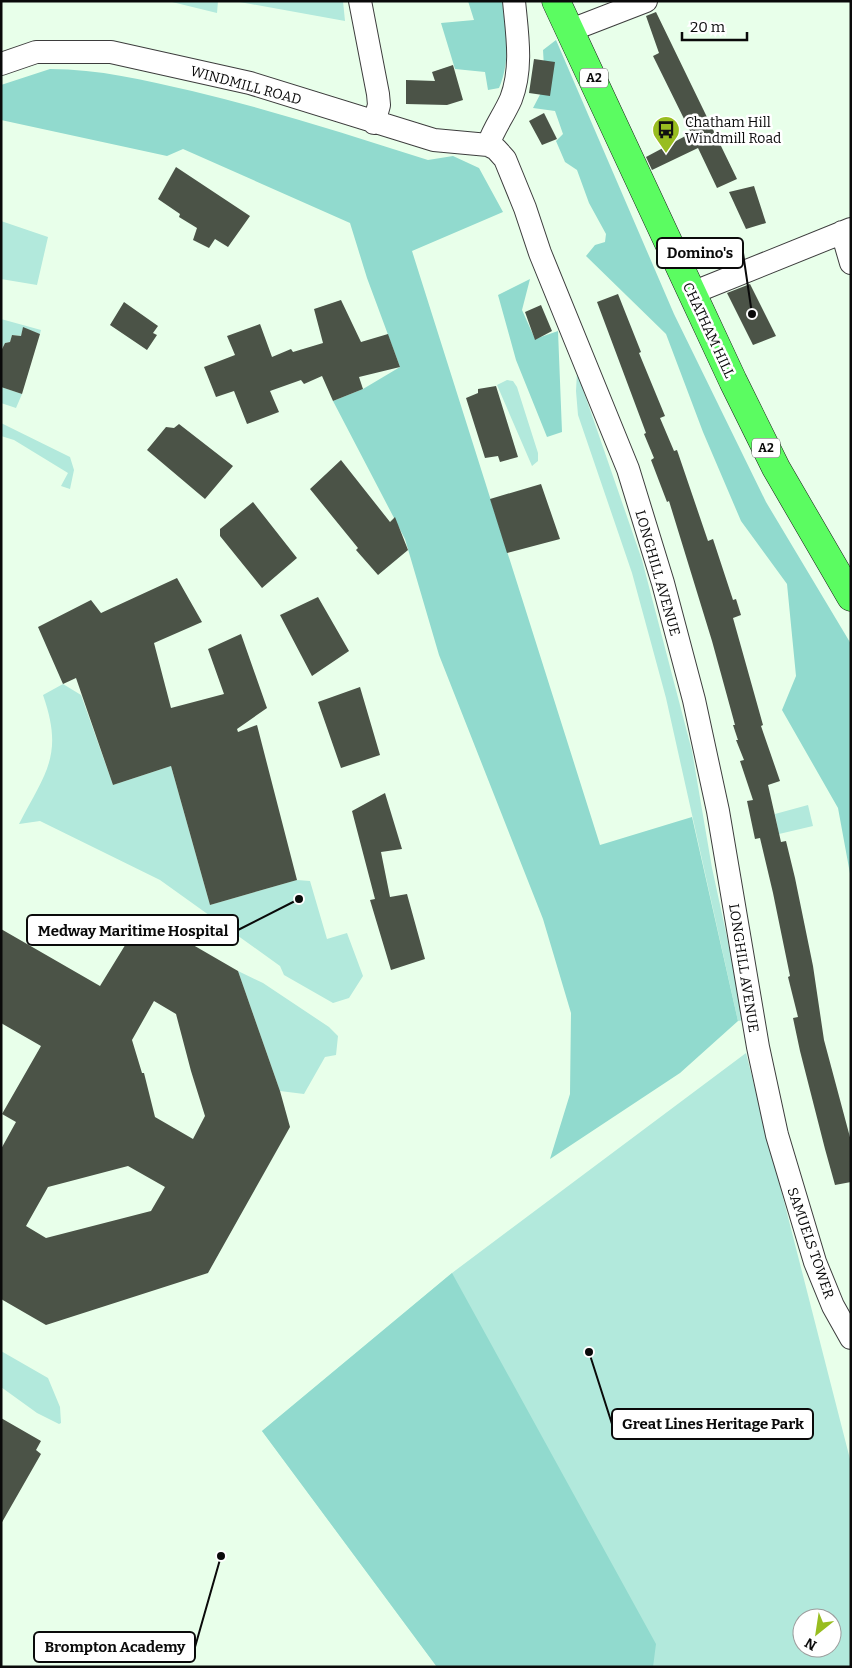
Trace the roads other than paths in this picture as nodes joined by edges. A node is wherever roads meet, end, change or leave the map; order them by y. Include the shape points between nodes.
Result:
1 (360, 1) edge
2 (514, 1) edge
3 (556, 1) edge
4 (646, 1) edge
5 (571, 30) junction
6 (1, 64) edge
7 (374, 122) junction
8 (488, 145) junction
9 (846, 230) edge
10 (851, 263) edge
11 (692, 293) junction
12 (851, 597) edge
13 (787, 1173) joint
14 (851, 1338) edge

1 - 7 street via 378,94 379,105
2 - 8 street via 518,42 516,78 510,102
3 - 5 main road, CHATHAM HILL / A2
4 - 5 street
5 - 11 main road, CHATHAM HILL / A2
6 - 7 street, WINDMILL ROAD via 36,52 111,52 250,83
7 - 8 street, WINDMILL ROAD via 434,140
8 - 13 street, LONGHILL AVENUE via 505,159 525,208 540,253 628,469 663,582 694,700 718,811 758,1046
9 - 10 street
9 - 11 street
11 - 12 main road, CHATHAM HILL / A2 via 776,468
13 - 14 street, SAMUELS TOWER via 818,1271

